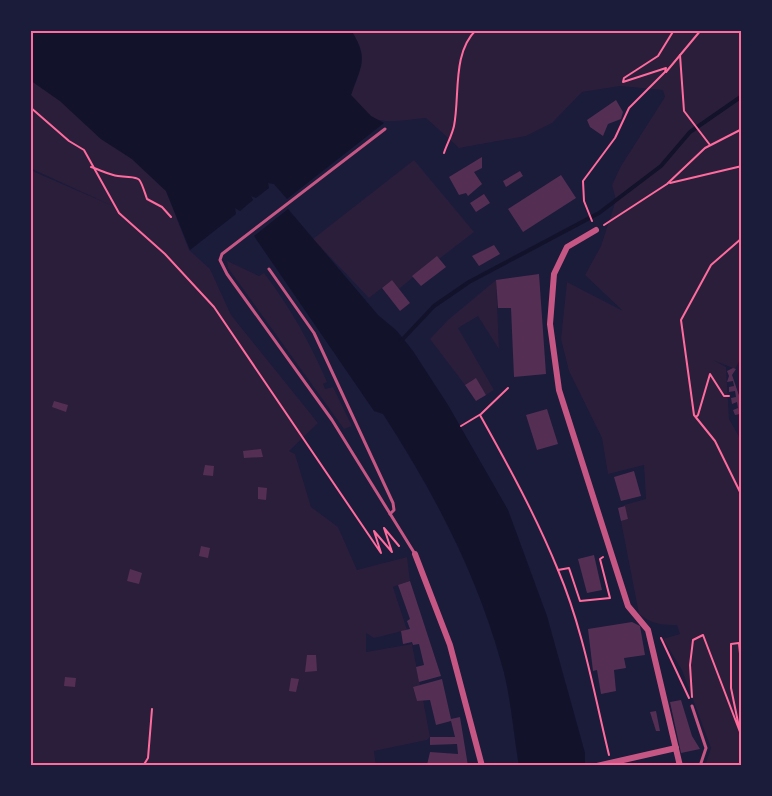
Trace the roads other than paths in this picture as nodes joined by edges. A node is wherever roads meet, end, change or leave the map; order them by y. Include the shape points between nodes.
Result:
1 (385, 129) dead end
2 (595, 228) road end
3 (269, 269) dead end
4 (390, 514) junction
5 (415, 554) joint
6 (692, 706) road end
7 (676, 748) junction
8 (482, 766) edge
9 (600, 766) edge
10 (680, 766) edge
11 (700, 766) edge

1 - 4 lane via 222,254 220,260 332,420
2 - 7 street via 567,247 554,274 550,324 560,390 628,606 648,630
3 - 4 lane via 314,333 393,503
4 - 5 lane
5 - 8 street via 450,645
6 - 11 lane via 706,748
7 - 9 street
7 - 10 street

